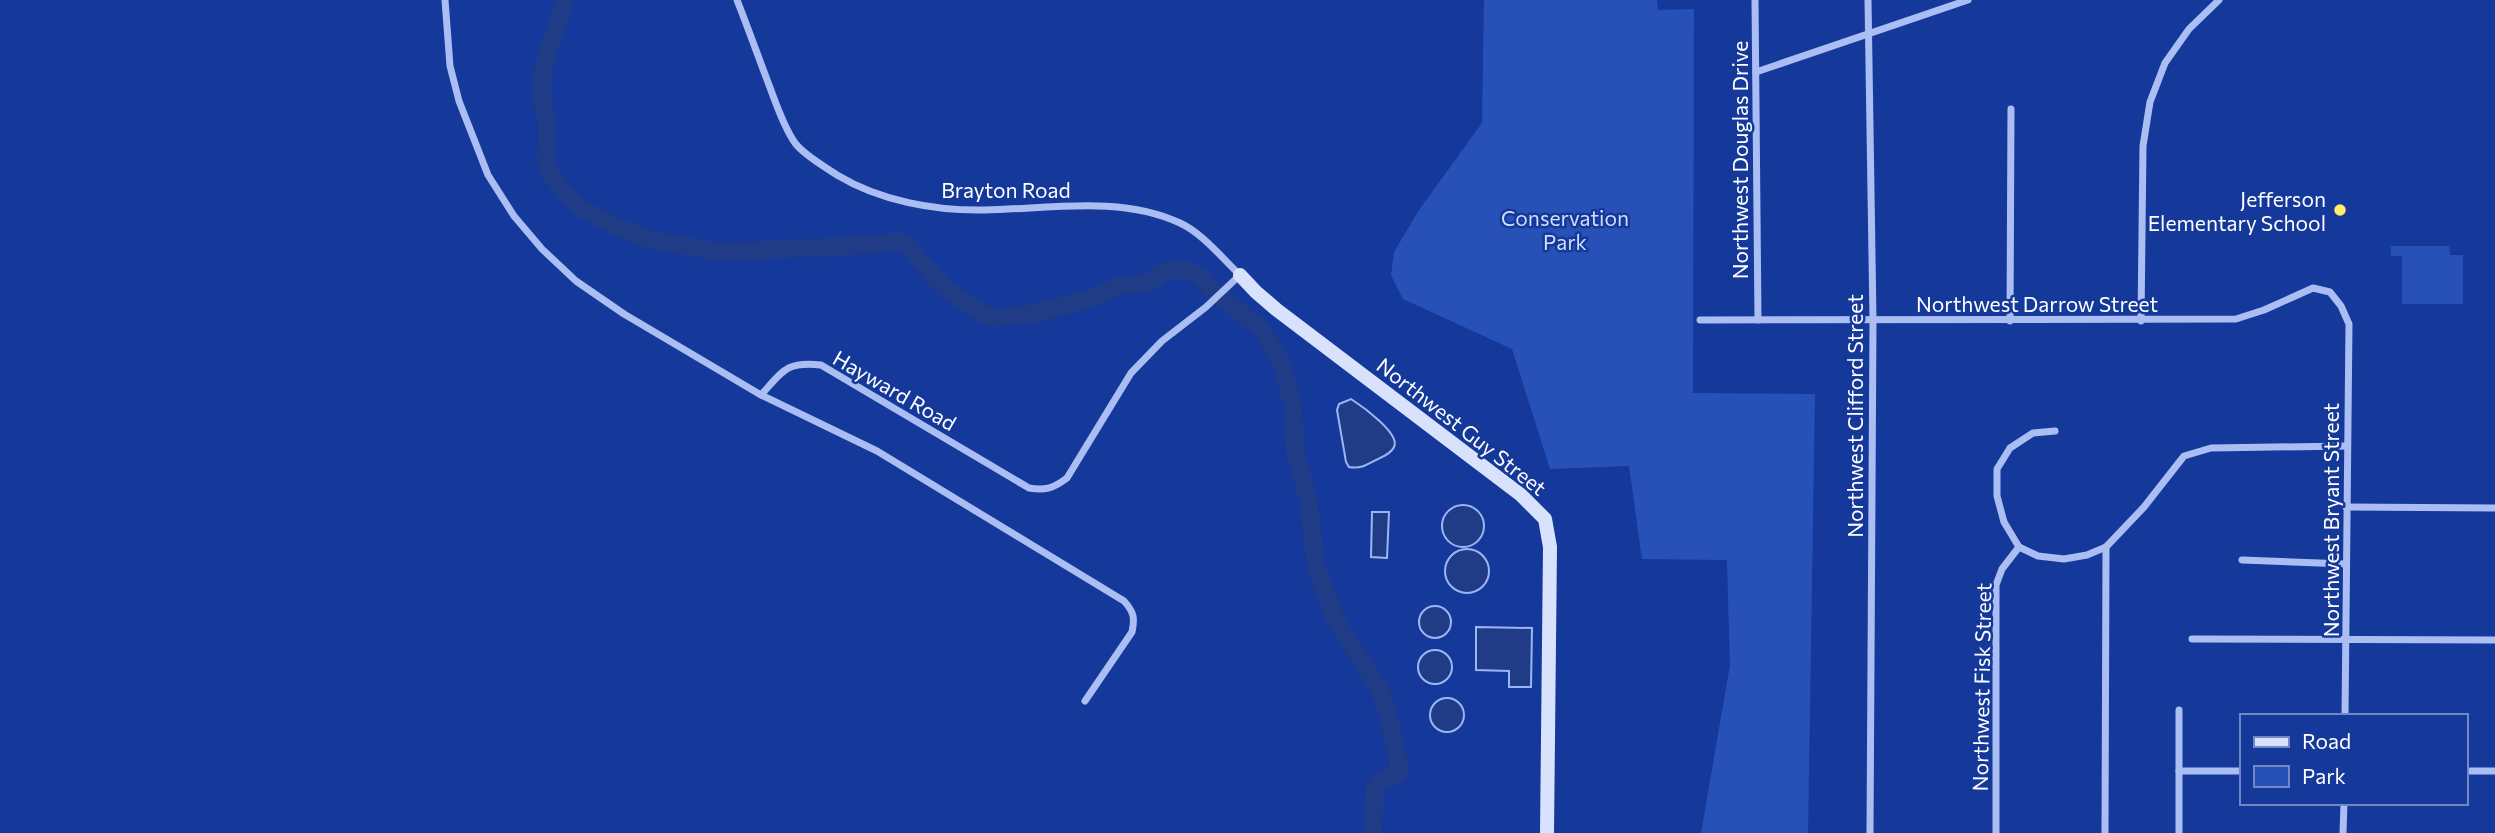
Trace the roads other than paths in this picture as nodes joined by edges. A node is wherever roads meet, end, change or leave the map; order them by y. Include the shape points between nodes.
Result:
1 (445, 0) edge
2 (737, 0) edge
3 (1755, 0) edge
4 (1868, 0) edge
5 (1968, 0) edge
6 (2219, 0) edge
7 (1868, 34) junction
8 (1756, 72) junction
9 (2011, 109) dead end
10 (1235, 279) junction
11 (1700, 320) dead end
12 (1758, 320) junction
13 (1873, 320) junction
14 (2010, 321) junction
15 (2141, 321) junction
16 (2349, 324) joint
17 (761, 395) junction
18 (2055, 431) dead end
19 (2347, 446) junction
20 (2346, 507) junction
21 (2495, 508) edge
22 (2020, 547) junction
23 (2106, 547) junction
24 (2242, 559) dead end
25 (2347, 564) junction
26 (2192, 639) dead end
27 (2346, 639) junction
28 (2495, 640) edge
29 (1085, 701) dead end
30 (2179, 710) dead end
31 (2345, 714) edge
32 (2179, 771) junction
33 (2240, 771) edge
34 (2467, 771) edge
35 (2495, 771) edge
36 (2344, 805) edge
37 (1547, 833) edge
38 (1870, 833) edge
39 (1996, 833) edge
40 (2105, 833) edge
41 (2179, 833) edge
42 (2343, 833) edge

1 - 17 street via 450,66 459,101 488,175 514,216 576,281
2 - 10 street, Brayton Road via 795,143 852,184 886,197 934,206 1137,209 1181,223 1205,242
3 - 8 street, Northwest Douglas Drive
4 - 7 street, Northwest Clifford Street
5 - 7 street
6 - 15 street via 2189,29 2165,63 2150,102 2143,146
7 - 8 street
7 - 13 street, Northwest Clifford Street
8 - 12 street, Northwest Douglas Drive
9 - 14 street
10 - 17 street, Hayward Road via 1131,373 1066,478 1043,491 1029,488 821,365 803,363 786,368
10 - 37 street, Northwest Guy Street via 1521,495 1545,519 1550,547
11 - 12 street, Northwest Darrow Street
12 - 13 street, Northwest Darrow Street
13 - 14 street, Northwest Darrow Street
13 - 38 street, Northwest Clifford Street
14 - 15 street, Northwest Darrow Street
15 - 16 street, Northwest Darrow Street via 2236,319 2313,288 2330,292
16 - 19 street, Northwest Bryant Street
17 - 29 street via 877,451 1124,601 1135,620 1132,632
18 - 22 street via 2033,433 2010,448 1997,469 1997,496 2004,522
19 - 20 street, Northwest Bryant Street
19 - 23 street via 2211,448 2184,456
20 - 21 street
20 - 25 street, Northwest Bryant Street
22 - 23 street via 2038,556 2064,559
22 - 39 street, Northwest Fisk Street via 1996,585
23 - 40 street
24 - 25 street
25 - 27 street, Northwest Bryant Street
26 - 27 street
27 - 28 street
27 - 31 street, Northwest Bryant Street
30 - 32 street
32 - 33 street
32 - 41 street
34 - 35 street
36 - 42 street

